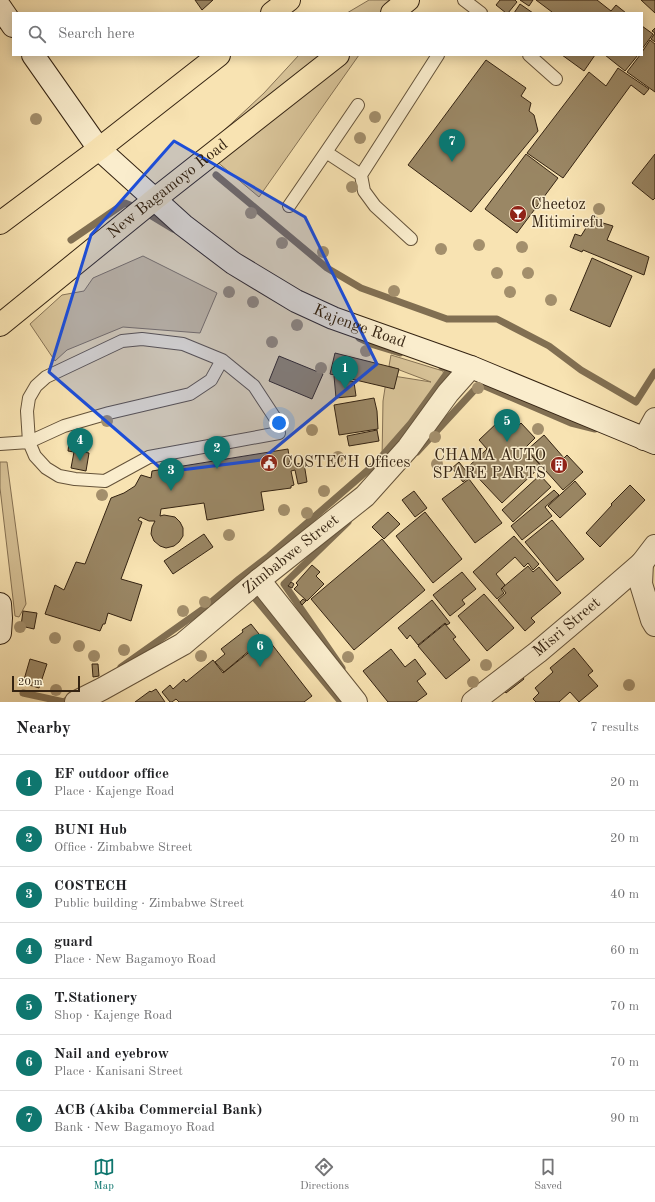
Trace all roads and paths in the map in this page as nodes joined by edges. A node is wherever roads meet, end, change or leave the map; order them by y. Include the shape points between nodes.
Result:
1 (289, 0) edge
2 (408, 0) edge
3 (0, 7) edge
4 (273, 12) edge
5 (393, 12) edge
6 (12, 25) edge
7 (34, 56) edge
8 (218, 56) edge
9 (337, 56) edge
10 (437, 56) edge
11 (530, 56) edge
12 (556, 79) dead end
13 (358, 104) dead end
14 (99, 149) junction
15 (326, 152) junction
16 (361, 176) junction
17 (154, 199) junction
18 (289, 206) dead end
19 (0, 223) edge
20 (410, 239) dead end
21 (0, 325) edge
22 (222, 360) junction
23 (471, 367) junction
24 (655, 419) edge
25 (650, 441) edge
26 (29, 442) junction
27 (0, 444) edge
28 (649, 554) edge
29 (259, 580) junction
30 (0, 604) edge
31 (655, 625) edge
32 (0, 633) edge
33 (76, 702) edge
34 (356, 702) edge
35 (473, 702) edge

1 - 4 highway
2 - 5 highway
3 - 6 street
7 - 14 street, Kajenge Road
8 - 14 highway
9 - 17 highway, New Bagamoyo Road
10 - 16 lane
11 - 12 lane
13 - 15 lane
14 - 17 street, Kajenge Road
14 - 19 highway
15 - 16 lane
15 - 18 lane
16 - 20 lane via 364,192
17 - 21 highway, New Bagamoyo Road
17 - 23 street, Kajenge Road via 233,263 296,301 333,318
22 - 26 lane via 211,380 190,394 109,412 64,426
22 - 26 lane via 183,344 142,339 122,341 46,377 36,386 29,398 27,411
22 - 26 lane via 254,386 277,421 279,434 149,456 105,481 59,476 46,468 35,456
23 - 25 street, Kajenge Road
23 - 29 street, Zimbabwe Street via 448,393 408,448 365,496
24 - 25 street
26 - 27 lane
28 - 31 street via 641,584
28 - 35 street, Misri Street via 538,652
29 - 33 street, Zimbabwe Street via 183,644
29 - 34 street
30 - 32 street

